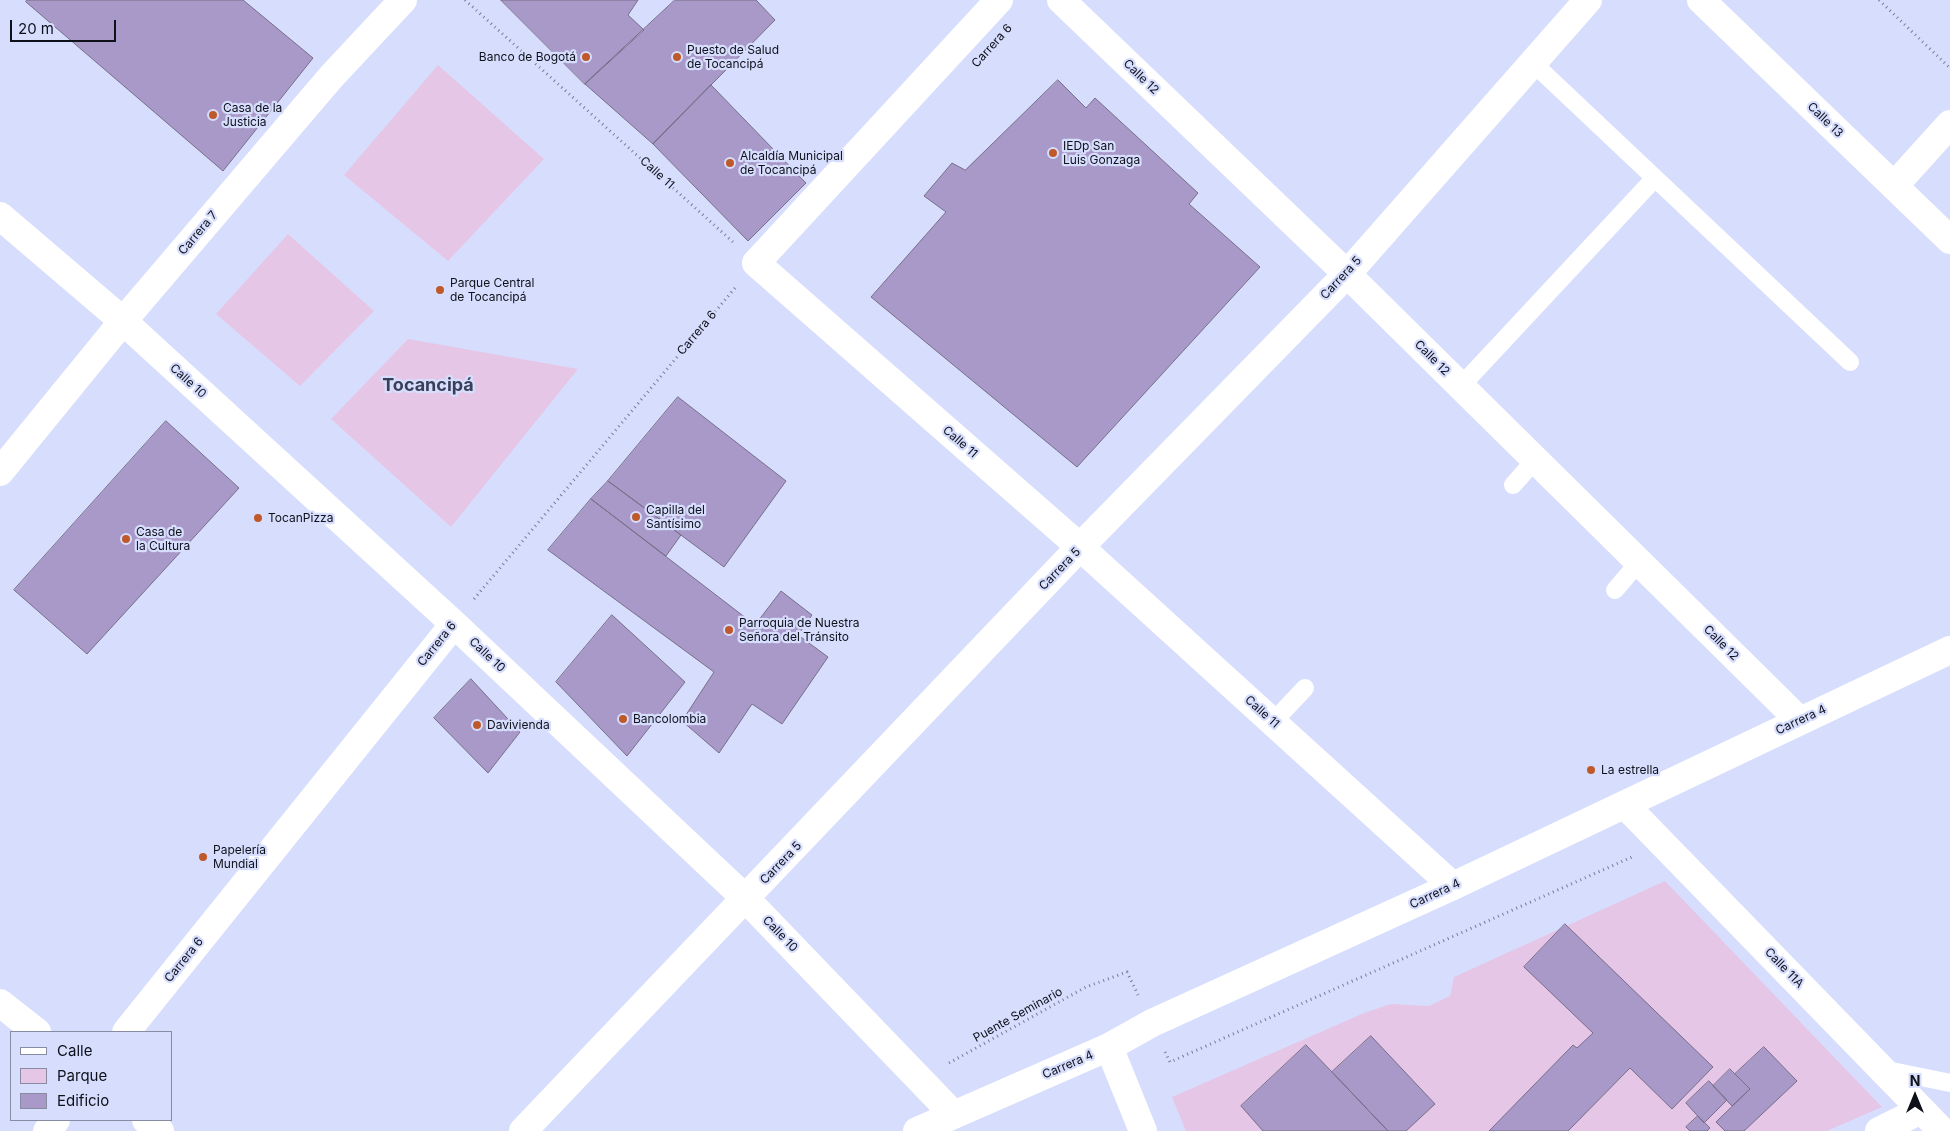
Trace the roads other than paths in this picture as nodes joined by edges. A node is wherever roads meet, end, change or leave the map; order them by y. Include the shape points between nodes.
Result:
1 (403, 0) edge
2 (999, 0) edge
3 (1061, 0) edge
4 (1588, 0) edge
5 (1701, 0) edge
6 (1533, 63) junction
7 (1950, 124) edge
8 (1655, 178) junction
9 (1894, 186) junction
10 (0, 216) edge
11 (1950, 240) edge
12 (756, 263) joint
13 (1347, 274) junction
14 (123, 321) junction
15 (1850, 362) dead end
16 (1461, 386) junction
17 (1536, 460) junction
18 (4, 461) edge
19 (1513, 485) dead end
20 (1080, 548) junction
21 (1639, 562) junction
22 (1615, 590) dead end
23 (454, 624) junction
24 (1950, 650) edge
25 (1305, 688) dead end
26 (1800, 720) junction
27 (1273, 722) junction
28 (1625, 805) junction
29 (1453, 886) junction
30 (746, 899) junction
31 (0, 1003) edge
32 (36, 1031) edge
33 (127, 1031) edge
34 (1109, 1047) junction
35 (1882, 1069) junction
36 (1950, 1083) edge
37 (1921, 1110) junction
38 (953, 1114) junction
39 (55, 1121) edge
40 (147, 1121) edge
41 (47, 1131) edge
42 (160, 1131) edge
43 (523, 1131) edge
44 (917, 1131) edge
45 (1143, 1131) edge
46 (1879, 1131) edge
47 (1942, 1131) edge

1 - 14 street, Carrera 7 via 331,77
2 - 12 street, Carrera 6
3 - 13 street, Calle 12
4 - 6 street, Carrera 5
5 - 9 street, Calle 13
6 - 8 lane
6 - 13 street, Carrera 5
7 - 9 street
8 - 15 lane
8 - 16 lane
9 - 11 street, Calle 13
10 - 14 street, Calle 10
12 - 20 street, Calle 11
13 - 16 street, Calle 12
13 - 20 street, Carrera 5
14 - 18 street, Carrera 7
14 - 23 street, Calle 10
16 - 17 street, Calle 12
17 - 19 lane
17 - 21 street, Calle 12
20 - 27 street, Calle 11
20 - 30 street, Carrera 5
21 - 22 lane
21 - 26 street, Calle 12
23 - 30 street, Calle 10
23 - 33 street, Carrera 6
24 - 26 street, Carrera 4
25 - 27 lane
26 - 28 street, Carrera 4
27 - 29 street, Calle 11
28 - 29 street, Carrera 4
28 - 35 street, Calle 11A
29 - 34 street, Carrera 4 via 1152,1024
30 - 38 street, Calle 10
30 - 43 street, Carrera 5
31 - 32 street
34 - 38 street, Carrera 4
34 - 45 street
35 - 36 lane
35 - 37 street, Calle 11A
37 - 46 street
37 - 47 street, Calle 11A
38 - 44 street, Carrera 4
39 - 41 street
40 - 42 street

